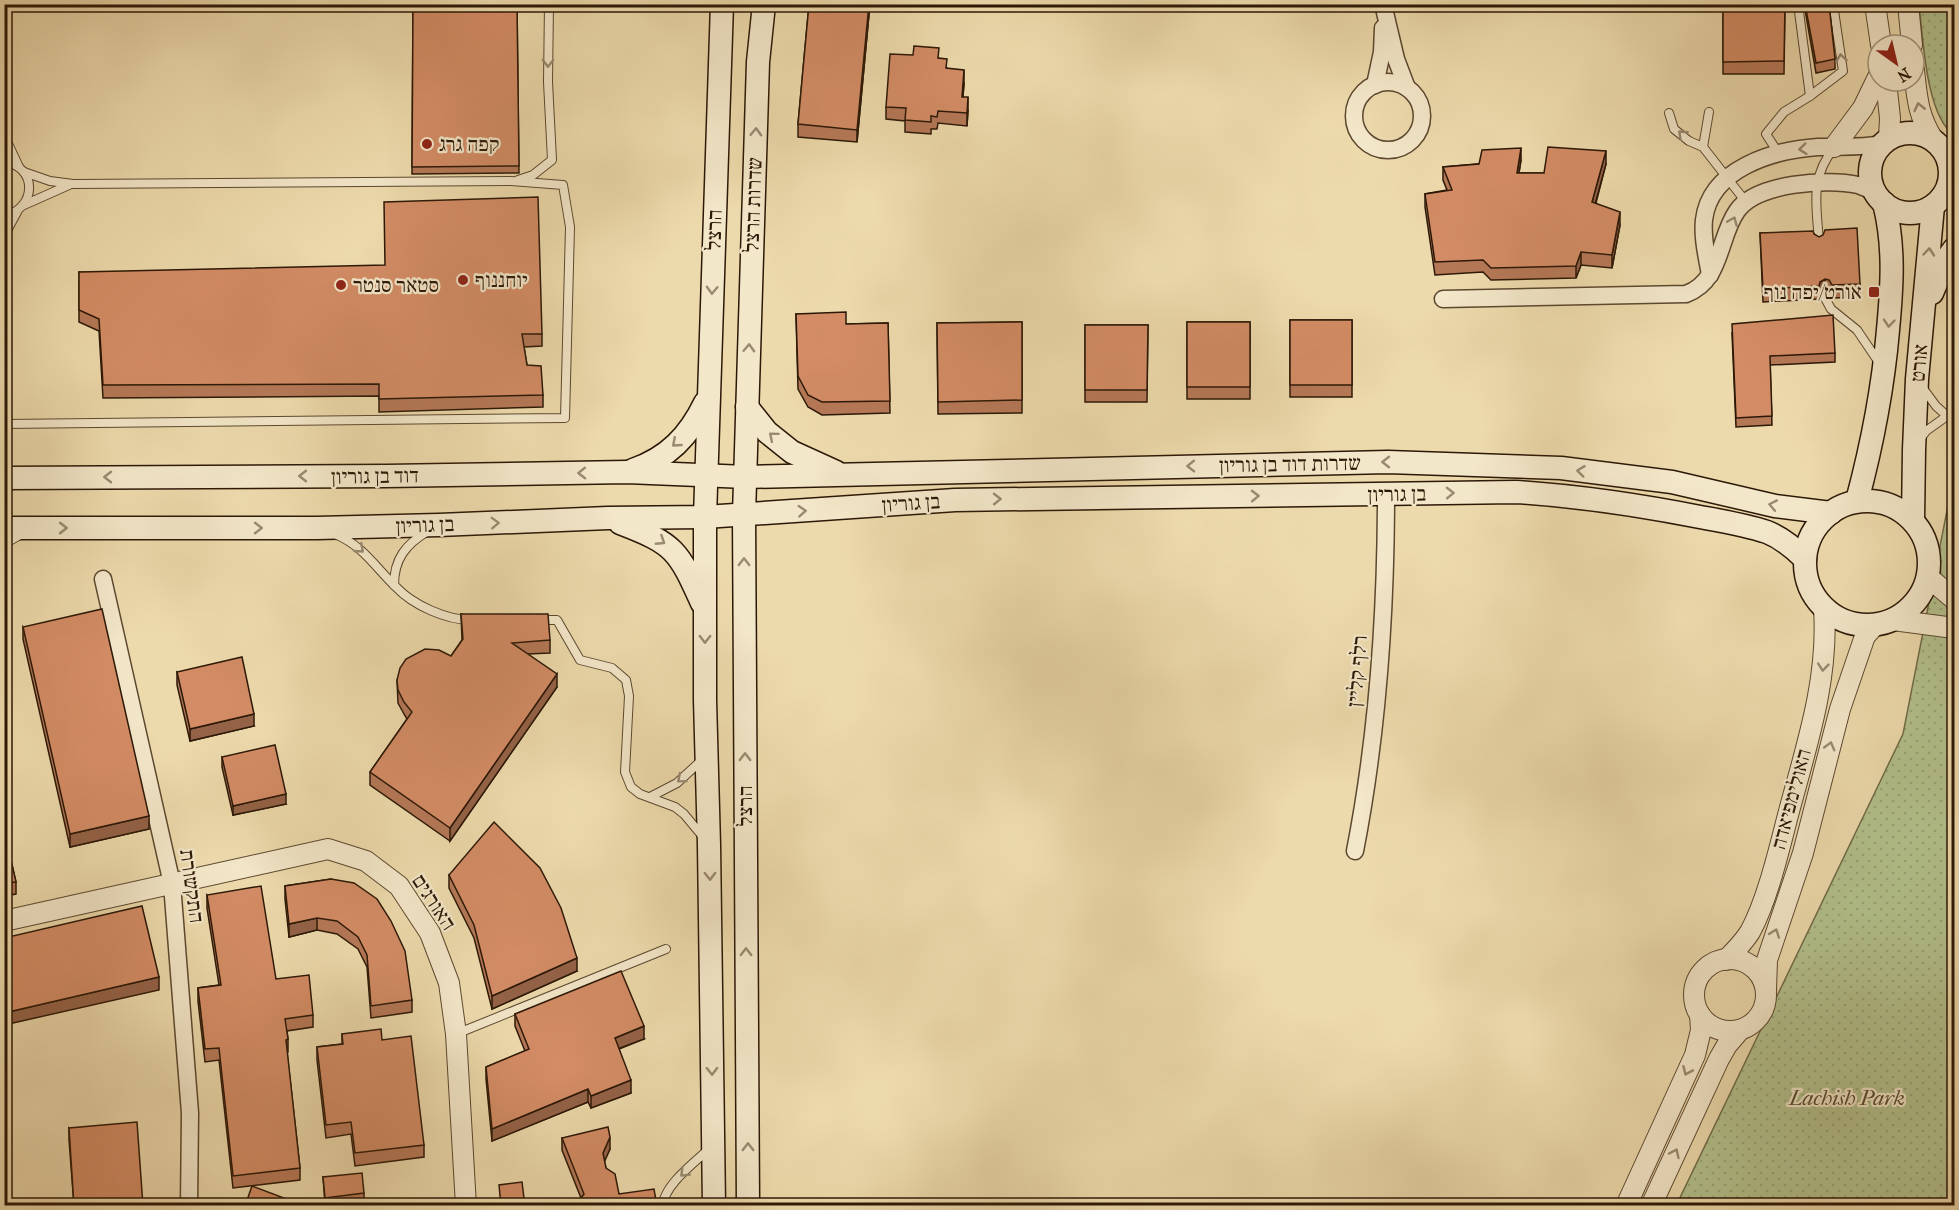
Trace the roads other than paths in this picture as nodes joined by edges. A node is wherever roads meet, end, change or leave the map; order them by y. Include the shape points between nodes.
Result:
1 (549, 4) edge
2 (722, 4) edge
3 (732, 4) edge
4 (1798, 4) edge
5 (1833, 4) edge
6 (1875, 4) edge
7 (1908, 4) edge
8 (759, 8) edge
9 (1383, 8) edge
10 (1879, 33) edge
11 (1911, 33) edge
12 (721, 63) junction
13 (1375, 85) junction
14 (1407, 88) junction
15 (1870, 93) edge
16 (1887, 93) edge
17 (1916, 93) edge
18 (1810, 96) junction
19 (1709, 112) dead end
20 (1670, 113) dead end
21 (4, 135) edge
22 (1886, 141) junction
23 (1702, 147) junction
24 (1834, 147) junction
25 (1944, 149) edge
26 (1779, 154) junction
27 (4, 162) edge
28 (22, 170) junction
29 (1727, 178) junction
30 (511, 181) junction
31 (73, 184) junction
32 (1816, 184) junction
33 (1880, 198) junction
34 (1944, 198) edge
35 (1746, 202) junction
36 (24, 205) junction
37 (17, 212) junction
38 (4, 216) edge
39 (4, 237) edge
40 (1819, 243) edge
41 (1954, 249) edge
42 (1710, 275) junction
43 (1443, 298) dead end
44 (1825, 298) dead end
45 (1924, 311) junction
46 (1884, 372) junction
47 (1917, 379) junction
48 (708, 396) junction
49 (747, 407) junction
50 (4, 424) edge
51 (1914, 450) junction
52 (627, 472) junction
53 (842, 474) junction
54 (707, 476) junction
55 (746, 477) junction
56 (4, 478) edge
57 (1386, 494) junction
58 (1857, 501) junction
59 (1831, 513) junction
60 (744, 515) junction
61 (705, 517) junction
62 (608, 518) junction
63 (1913, 520) junction
64 (439, 525) junction
65 (4, 528) edge
66 (32, 528) junction
67 (317, 528) junction
68 (4, 544) edge
69 (1805, 559) junction
70 (1928, 577) junction
71 (103, 579) dead end
72 (393, 585) junction
73 (1954, 599) edge
74 (1824, 609) junction
75 (705, 610) junction
76 (481, 620) edge
77 (525, 620) edge
78 (1884, 622) junction
79 (1954, 628) edge
80 (707, 755) junction
81 (650, 797) junction
82 (709, 845) junction
83 (1355, 851) dead end
84 (172, 884) junction
85 (4, 921) edge
86 (666, 949) dead end
87 (1726, 960) junction
88 (1766, 990) junction
89 (1700, 1015) junction
90 (1739, 1031) junction
91 (456, 1034) junction
92 (713, 1144) junction
93 (189, 1206) edge
94 (466, 1206) edge
95 (663, 1206) edge
96 (714, 1206) edge
97 (748, 1206) edge
98 (1626, 1206) edge
99 (1651, 1206) edge

1 -> 30 lane via 552,160 533,175
2 - 12 main road
3 - 12 lane
4 - 18 lane
18 -> 5 lane via 1843,71
6 - 10 street
7 - 11 street
49 -> 8 main road, שדרות הרצל
9 - 13 street via 1382,52
9 - 14 street
12 -> 48 main road, הרצל
13 - 14 street via 1392,82
13 - 14 street via 1357,102 1354,121 1361,138 1383,150 1402,148 1418,134 1422,111 1419,100
15 - 24 street
16 - 22 street via 1890,118
25 -> 17 street via 1921,118
18 - 26 lane via 1784,112 1766,134
19 - 23 lane
23 -> 20 lane via 1674,129
21 - 28 lane
22 - 24 street via 1865,147
22 - 25 main road via 1912,133 1923,135
22 - 33 main road via 1876,151 1870,168
23 - 29 lane
24 -> 26 street
24 - 32 lane
25 - 34 main road via 1950,172
26 - 29 street via 1742,167
27 - 28 lane
28 - 31 lane via 50,182
28 - 36 lane via 30,190
29 - 35 lane
29 - 42 street via 1711,197 1704,221
30 - 31 lane
30 - 50 lane via 563,185 570,227 565,418
31 - 36 lane
32 - 33 street via 1860,186
32 - 35 street via 1773,189
32 - 40 lane
33 - 34 main road via 1902,212 1913,213
33 -> 46 main road, אורט via 1890,226 1893,262
45 -> 34 main road, אורט
42 -> 35 street via 1731,222
36 - 37 lane
37 - 38 lane
37 - 39 lane
41 - 45 main road
42 - 43 street via 1698,290 1686,294
44 - 46 lane via 1831,309 1865,340
45 - 47 main road, אורט
46 - 58 main road, אורט
47 - 51 main road, אורט
47 - 51 lane via 1947,416 1926,431
48 -> 52 main road via 690,431 648,465
48 - 54 main road
53 -> 49 main road via 792,452 767,432
49 - 55 main road, הרצל
51 - 63 main road, אורט
52 - 54 main road, דוד בן גוריון
52 -> 56 main road, דוד בן גוריון
53 - 55 main road, שדרות דוד בן גוריון
59 -> 53 main road, שדרות דוד בן גוריון via 1775,506 1672,482 1561,468 1388,462
54 - 55 main road, דוד בן גוריון
54 - 61 main road, הרצל
55 - 60 main road, הרצל
60 -> 57 main road, בן גוריון via 955,500
57 -> 69 main road, בן גוריון via 1516,492 1579,496 1767,532
57 - 83 street, רלף קליין via 1386,575 1377,708
58 - 59 main road
58 - 63 main road via 1878,501
59 - 69 main road via 1818,525
60 - 61 main road, בן גוריון
97 -> 60 main road, הרצל
61 - 62 main road, בן גוריון
61 - 75 main road, הרצל
64 -> 62 main road, בן גוריון
62 -> 75 main road via 668,545 688,571
63 - 70 main road via 1930,557
64 - 67 main road, בן גוריון
64 - 72 lane via 409,544 398,559
65 - 66 main road, בן גוריון
66 -> 67 main road, בן גוריון
66 - 68 lane
67 -> 72 lane via 351,540
69 - 74 main road via 1806,577
70 - 73 street
70 - 78 main road via 1921,595 1909,609
71 - 84 street, התקשורת
72 - 76 lane via 405,596 443,614 459,620
74 - 78 main road via 1857,625
74 -> 87 street, האולימפיאדה via 1820,694 1778,851 1751,930
75 -> 80 main road, הרצל
77 - 81 lane via 557,620 580,660 612,668 626,680 626,778 635,791
78 - 79 street
88 -> 78 street, האולימפיאדה via 1767,960 1803,853 1840,709 1864,636
80 -> 81 lane via 677,783
80 - 82 main road, הרצל
81 - 82 lane via 684,814
82 -> 92 main road, הרצל
84 - 85 street, האורגים
84 - 91 street, האורגים via 328,849 366,861 399,886 430,933 449,983
84 - 93 street, התקשורת via 190,1113
86 - 91 lane
87 - 88 street via 1738,960 1757,970
87 - 89 street via 1708,967 1698,980 1695,994
88 - 90 street via 1763,1011 1757,1020
89 - 90 street via 1713,1027
89 -> 98 street via 1695,1055
99 -> 90 street via 1719,1059
91 - 94 street, האורגים
92 -> 95 lane via 669,1188
92 - 96 main road, הרצל

